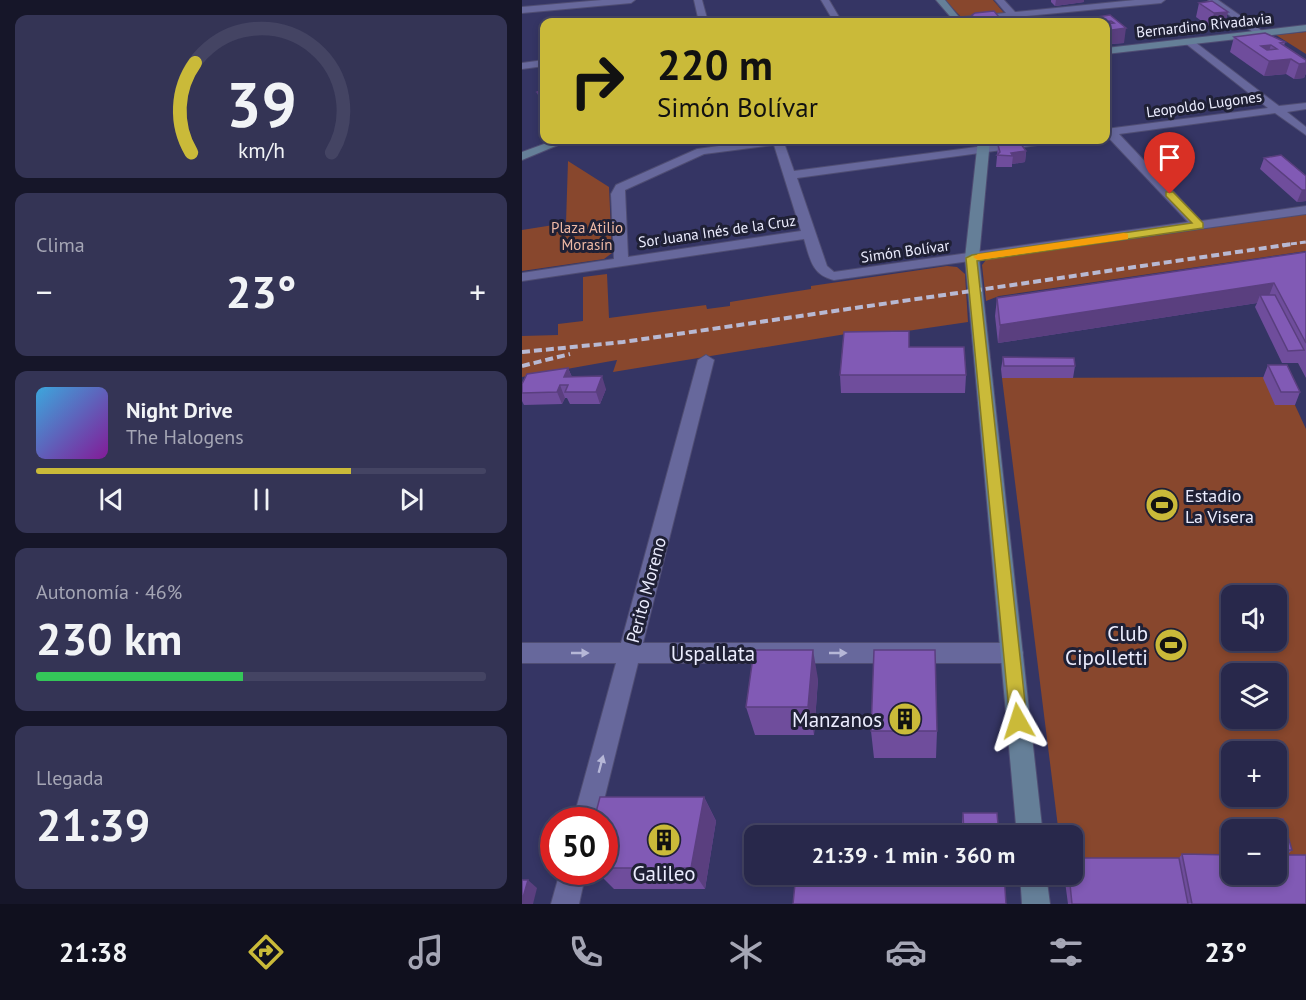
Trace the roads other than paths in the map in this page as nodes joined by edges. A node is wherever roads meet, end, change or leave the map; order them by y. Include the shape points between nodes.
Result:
1 (631, 0) edge
2 (698, 0) edge
3 (825, 0) edge
4 (940, 0) edge
5 (999, 0) edge
6 (1161, 0) edge
7 (1212, 0) edge
8 (1108, 3) edge
9 (522, 10) edge
10 (1014, 15) junction
11 (703, 18) edge
12 (836, 18) edge
13 (955, 18) edge
14 (990, 18) edge
15 (1306, 28) edge
16 (1260, 33) junction
17 (1188, 41) junction
18 (1110, 51) edge
19 (540, 64) edge
20 (522, 66) edge
21 (1306, 106) edge
22 (1277, 109) junction
23 (1110, 132) edge
24 (1306, 132) edge
25 (1110, 134) edge
26 (554, 144) edge
27 (750, 144) edge
28 (779, 144) edge
29 (983, 144) edge
30 (522, 156) edge
31 (789, 175) junction
32 (1306, 210) edge
33 (1199, 225) junction
34 (809, 234) junction
35 (972, 258) junction
36 (621, 262) junction
37 (522, 277) edge
38 (706, 360) dead end
39 (522, 653) edge
40 (630, 653) junction
41 (1012, 653) junction
42 (589, 807) edge
43 (1029, 825) edge
44 (570, 885) edge
45 (1034, 885) edge
46 (565, 904) edge
47 (1036, 904) edge

1 - 9 street
2 - 11 street
3 - 12 street
4 - 13 main road
5 - 10 street
6 - 8 street
7 - 16 street
8 - 10 street
10 - 14 street
15 - 16 main road, Bernardino Rivadavia
16 - 17 main road, Bernardino Rivadavia
17 - 18 main road, Bernardino Rivadavia
17 - 22 street
19 - 20 street
21 - 22 street, Leopoldo Lugones
22 - 23 street, Leopoldo Lugones
22 - 24 street
25 - 33 street
26 - 30 main road
27 - 36 street via 701,151 619,189
28 - 31 street
29 - 31 street
29 - 35 main road
31 - 34 street
32 - 33 street, Simón Bolívar
33 - 35 street, Simón Bolívar
34 - 35 street, Simón Bolívar via 821,269 828,275
34 - 36 street, Sor Juana Inés de la Cruz
35 - 41 main road
36 - 37 street, Sor Juana Inés de la Cruz
38 - 40 street, Perito Moreno
39 -> 40 street, Uspallata
40 -> 41 street, Uspallata
42 -> 40 street, Perito Moreno
41 - 43 main road
44 - 46 street
45 - 47 main road

